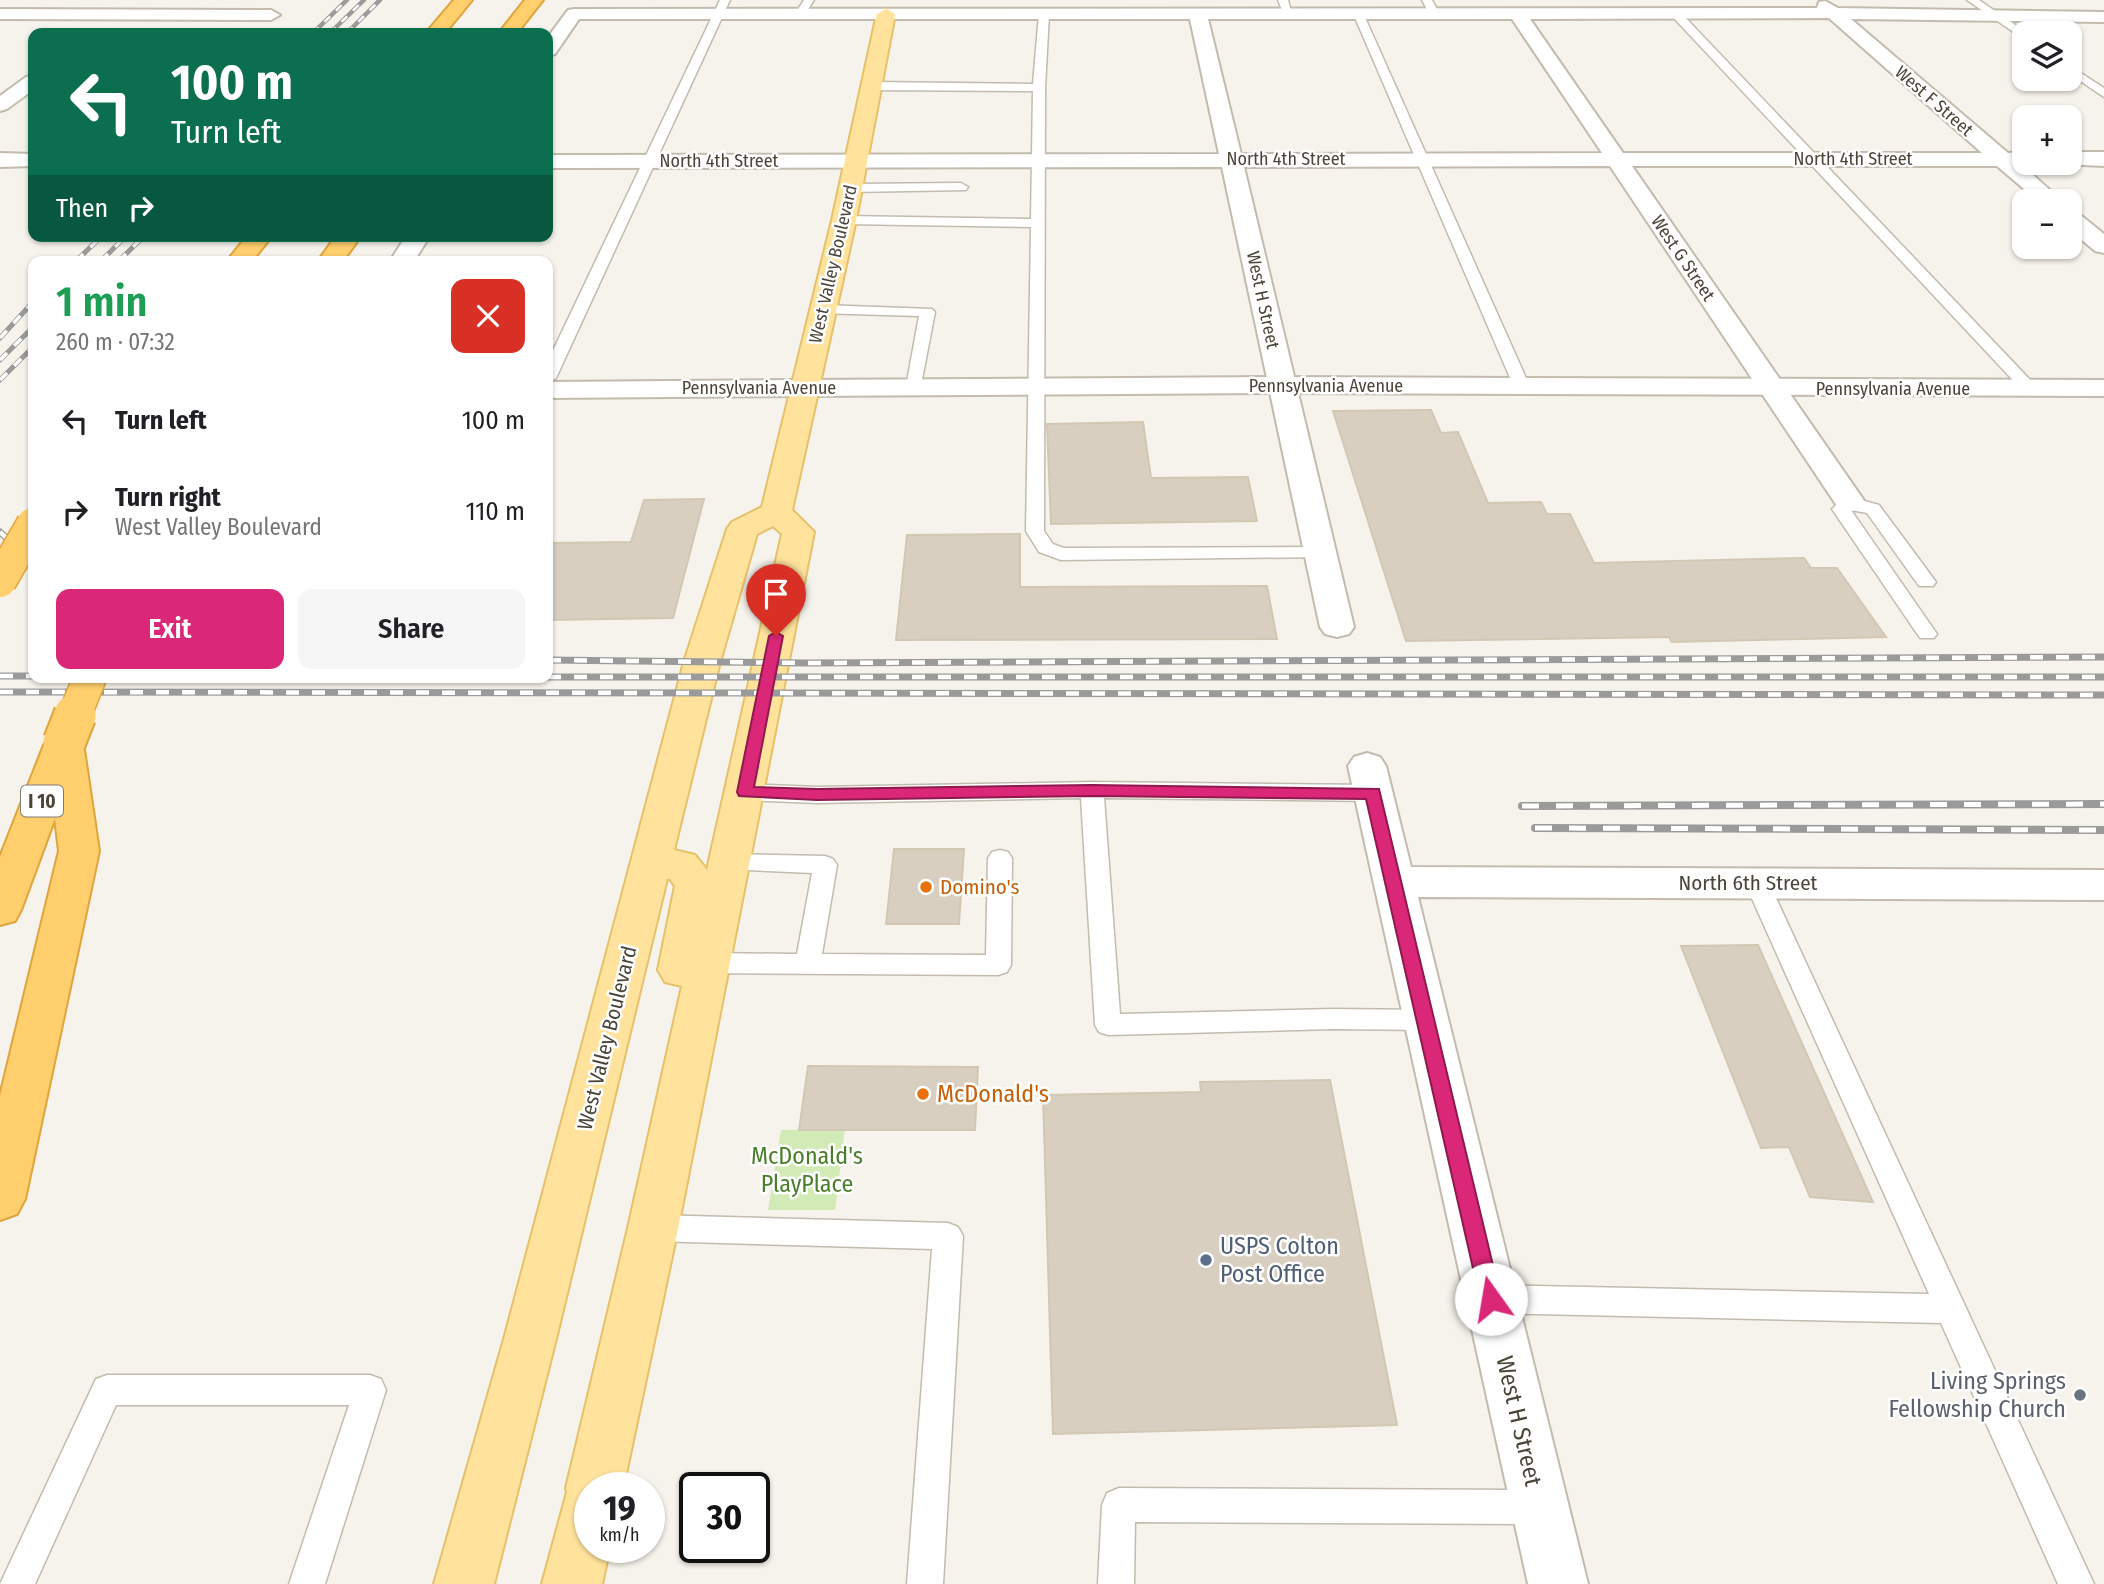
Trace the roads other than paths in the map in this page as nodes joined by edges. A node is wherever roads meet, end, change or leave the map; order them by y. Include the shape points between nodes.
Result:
1 (144, 0) edge
2 (440, 0) edge
3 (463, 0) edge
4 (534, 0) edge
5 (908, 0) edge
6 (1972, 0) edge
7 (1825, 6) edge
8 (722, 7) edge
9 (804, 7) edge
10 (882, 7) edge
11 (1286, 7) edge
12 (1430, 7) edge
13 (1044, 13) junction
14 (1198, 13) junction
15 (1358, 13) junction
16 (1517, 13) junction
17 (1675, 13) junction
18 (0, 14) edge
19 (125, 14) junction
20 (271, 15) dead end
21 (1994, 15) junction
22 (2104, 17) edge
23 (106, 28) edge
24 (422, 28) edge
25 (439, 28) edge
26 (512, 28) edge
27 (2012, 28) edge
28 (553, 43) edge
29 (2082, 77) edge
30 (28, 85) edge
31 (872, 86) junction
32 (1039, 88) junction
33 (2104, 93) edge
34 (0, 105) edge
35 (1038, 159) junction
36 (1232, 159) junction
37 (1424, 159) junction
38 (1616, 159) junction
39 (1813, 159) junction
40 (2002, 159) junction
41 (2012, 159) edge
42 (2082, 159) edge
43 (2104, 159) edge
44 (0, 160) edge
45 (28, 160) edge
46 (857, 160) junction
47 (649, 161) junction
48 (553, 162) edge
49 (961, 187) dead end
50 (851, 188) junction
51 (2037, 189) edge
52 (844, 220) junction
53 (1038, 222) junction
54 (2082, 228) edge
55 (255, 242) edge
56 (344, 242) edge
57 (2104, 246) edge
58 (243, 256) edge
59 (334, 256) edge
60 (822, 310) junction
61 (553, 366) edge
62 (1282, 385) junction
63 (1037, 386) junction
64 (914, 387) junction
65 (1522, 387) junction
66 (804, 388) junction
67 (2104, 388) edge
68 (1771, 389) junction
69 (2030, 389) junction
70 (553, 390) edge
71 (1850, 502) junction
72 (776, 512) junction
73 (28, 533) edge
74 (1320, 553) junction
75 (0, 581) edge
76 (1926, 582) dead end
77 (1337, 627) dead end
78 (1927, 635) dead end
79 (88, 683) edge
80 (64, 743) junction
81 (1370, 780) joint
82 (1092, 790) junction
83 (745, 792) junction
84 (1000, 858) dead end
85 (730, 863) junction
86 (651, 864) junction
87 (1393, 882) junction
88 (1757, 883) junction
89 (2104, 885) edge
90 (0, 910) edge
91 (707, 963) junction
92 (808, 964) junction
93 (1426, 1020) junction
94 (694, 1032) junction
95 (0, 1199) edge
96 (653, 1228) junction
97 (1491, 1299) junction
98 (1951, 1309) junction
99 (598, 1472) edge
100 (1539, 1507) junction
101 (577, 1563) edge
102 (17, 1584) edge
103 (307, 1584) edge
104 (464, 1584) edge
105 (572, 1584) edge
106 (925, 1584) edge
107 (1116, 1584) edge
108 (1558, 1584) edge
109 (2076, 1584) edge

1 - 19 street
2 - 24 highway
3 - 25 highway
4 - 26 highway
5 - 10 main road via 907,5
6 - 21 lane
7 - 17 street
7 - 21 street
7 - 40 street, West F Street
8 - 9 street
8 - 28 street via 574,14
8 - 47 lane
9 - 10 street
10 - 13 street
10 - 31 main road, West Valley Boulevard
11 - 14 street
11 - 15 street
12 - 15 street
12 - 16 street
13 - 14 street
13 - 32 lane
14 - 36 street, West H Street
15 - 37 lane
16 - 17 street
16 - 38 street, West G Street
17 - 39 lane
18 - 19 street
19 - 20 street
19 - 23 street
21 - 22 street
21 - 27 lane
29 - 33 lane
30 - 34 street
31 - 32 lane
31 - 46 main road, West Valley Boulevard
32 - 35 lane
35 - 36 street, North 4th Street
35 - 46 street, North 4th Street
35 - 53 lane
36 - 37 street, North 4th Street
36 - 62 street, West H Street
37 - 38 street, North 4th Street
37 - 65 lane
38 - 39 street, North 4th Street
38 - 68 street, West G Street
39 - 40 street, North 4th Street
39 - 69 lane
40 - 41 street, North 4th Street
40 - 51 street, West F Street
42 - 43 street
44 - 45 street
46 - 47 street, North 4th Street
46 - 50 main road, West Valley Boulevard
47 - 48 street, North 4th Street
47 - 61 lane
49 - 50 lane
50 - 52 main road, West Valley Boulevard
52 - 53 lane
52 - 60 main road, West Valley Boulevard
53 - 63 lane
54 - 57 street
55 - 58 highway
56 - 59 highway
60 - 64 lane via 927,312
60 - 66 main road, West Valley Boulevard
62 - 63 street, Pennsylvania Avenue
62 - 65 street, Pennsylvania Avenue
62 - 74 street, West H Street
63 - 64 street, Pennsylvania Avenue
63 - 74 lane via 1035,531 1046,548 1061,554
64 - 66 street, Pennsylvania Avenue
65 - 68 street, Pennsylvania Avenue
66 - 70 street, Pennsylvania Avenue
66 - 72 main road, West Valley Boulevard
67 - 69 street, Pennsylvania Avenue
68 - 69 street, Pennsylvania Avenue
68 - 71 street, West G Street
71 - 76 lane via 1873,509
71 - 78 lane via 1841,509
72 - 83 main road via 798,532
72 - 86 main road, West Valley Boulevard via 744,529 702,662
73 - 75 highway, bridge
74 - 77 street, West H Street
79 - 80 highway, I 10, bridge
80 - 90 highway, I 10
80 - 95 highway via 79,851
81 - 82 lane via 1231,792
81 - 87 street, West H Street
82 - 83 lane
82 - 93 lane via 1108,1025
83 - 85 main road
84 - 92 lane via 998,965
85 - 91 main road
85 - 92 lane via 825,865
86 - 94 main road via 681,865 696,884 677,985
86 - 104 main road, West Valley Boulevard
87 - 88 street, North 6th Street
87 - 93 street, West H Street
88 - 89 street, North 6th Street
88 - 98 lane
91 - 92 lane
91 - 94 main road
93 - 97 street, West H Street
94 - 96 main road
96 - 99 main road
96 - 106 lane via 948,1236
97 - 98 lane
97 - 100 street, West H Street
98 - 109 lane
100 - 107 lane via 1119,1504
100 - 108 street, West H Street
101 - 105 main road
102 - 103 lane via 107,1390 370,1390

